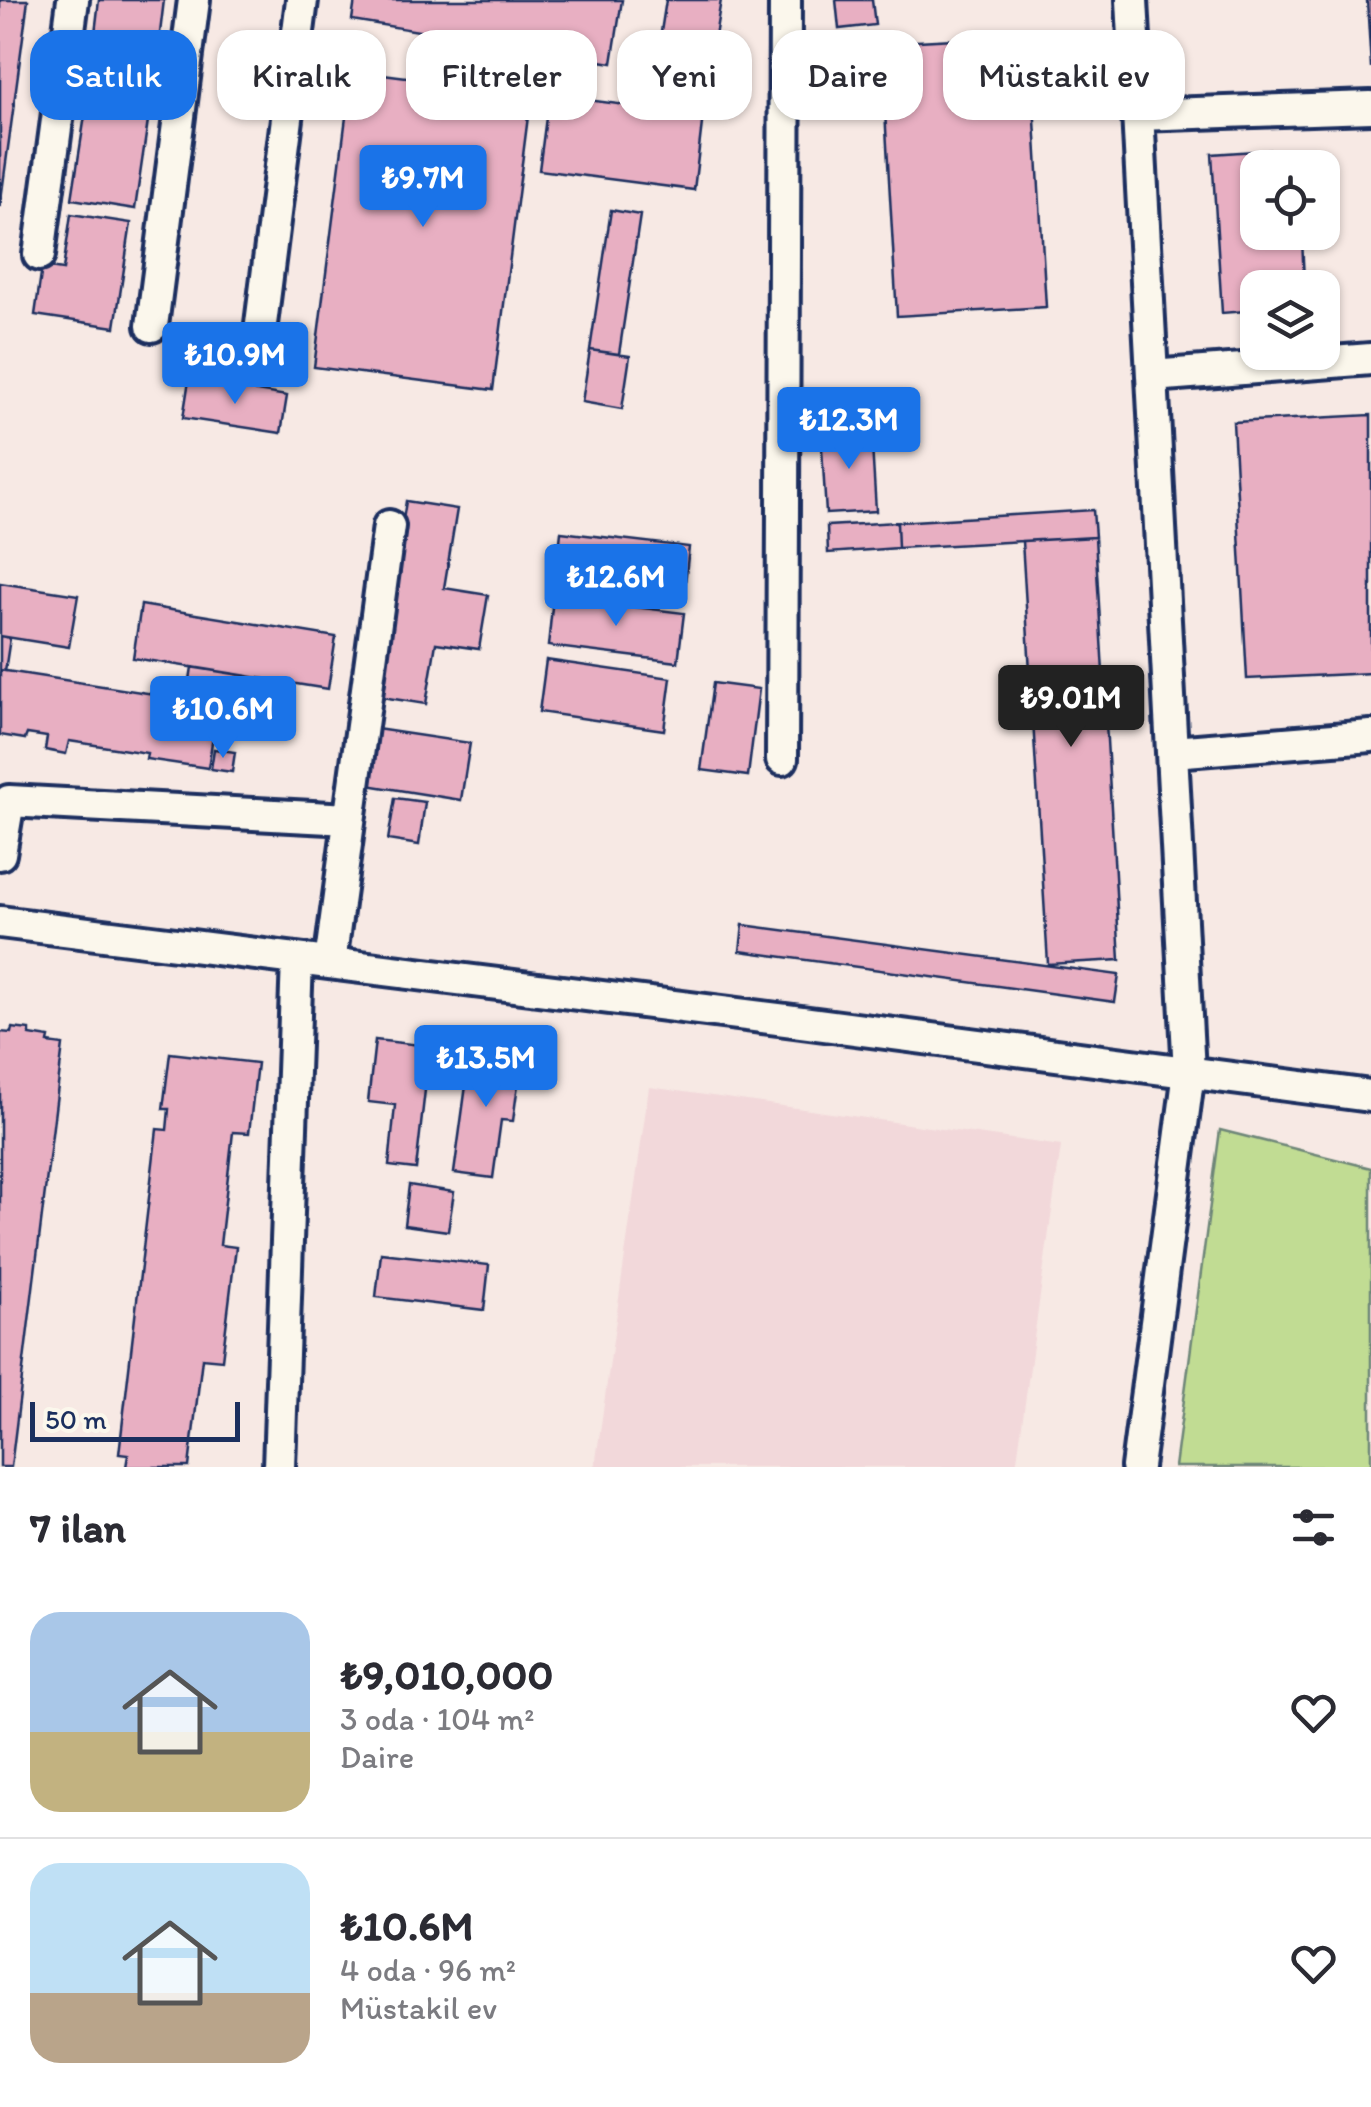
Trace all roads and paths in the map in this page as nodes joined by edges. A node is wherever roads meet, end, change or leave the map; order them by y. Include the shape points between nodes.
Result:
1 (73, 0) edge
2 (194, 0) edge
3 (302, 0) edge
4 (785, 0) edge
5 (1132, 0) edge
6 (1134, 30) edge
7 (1371, 107) edge
8 (1185, 113) edge
9 (1138, 120) edge
10 (39, 255) dead end
11 (152, 326) dead end
12 (259, 340) dead end
13 (1371, 359) edge
14 (1152, 376) junction
15 (389, 526) dead end
16 (1371, 736) edge
17 (1173, 752) junction
18 (782, 759) dead end
19 (349, 819) junction
20 (0, 854) edge
21 (0, 922) edge
22 (297, 959) junction
23 (330, 963) junction
24 (1189, 1072) junction
25 (1371, 1096) edge
26 (279, 1467) edge
27 (1137, 1467) edge

1 - 10 street
2 - 11 street
3 - 12 street
4 - 18 street
5 - 6 street
7 - 8 street
9 - 14 street
13 - 14 street
14 - 17 street
15 - 19 street
16 - 17 street
17 - 24 street
19 - 20 street via 10,801
19 - 23 street
21 - 22 street
22 - 23 street
22 - 26 street
23 - 24 street
24 - 25 street
24 - 27 street

